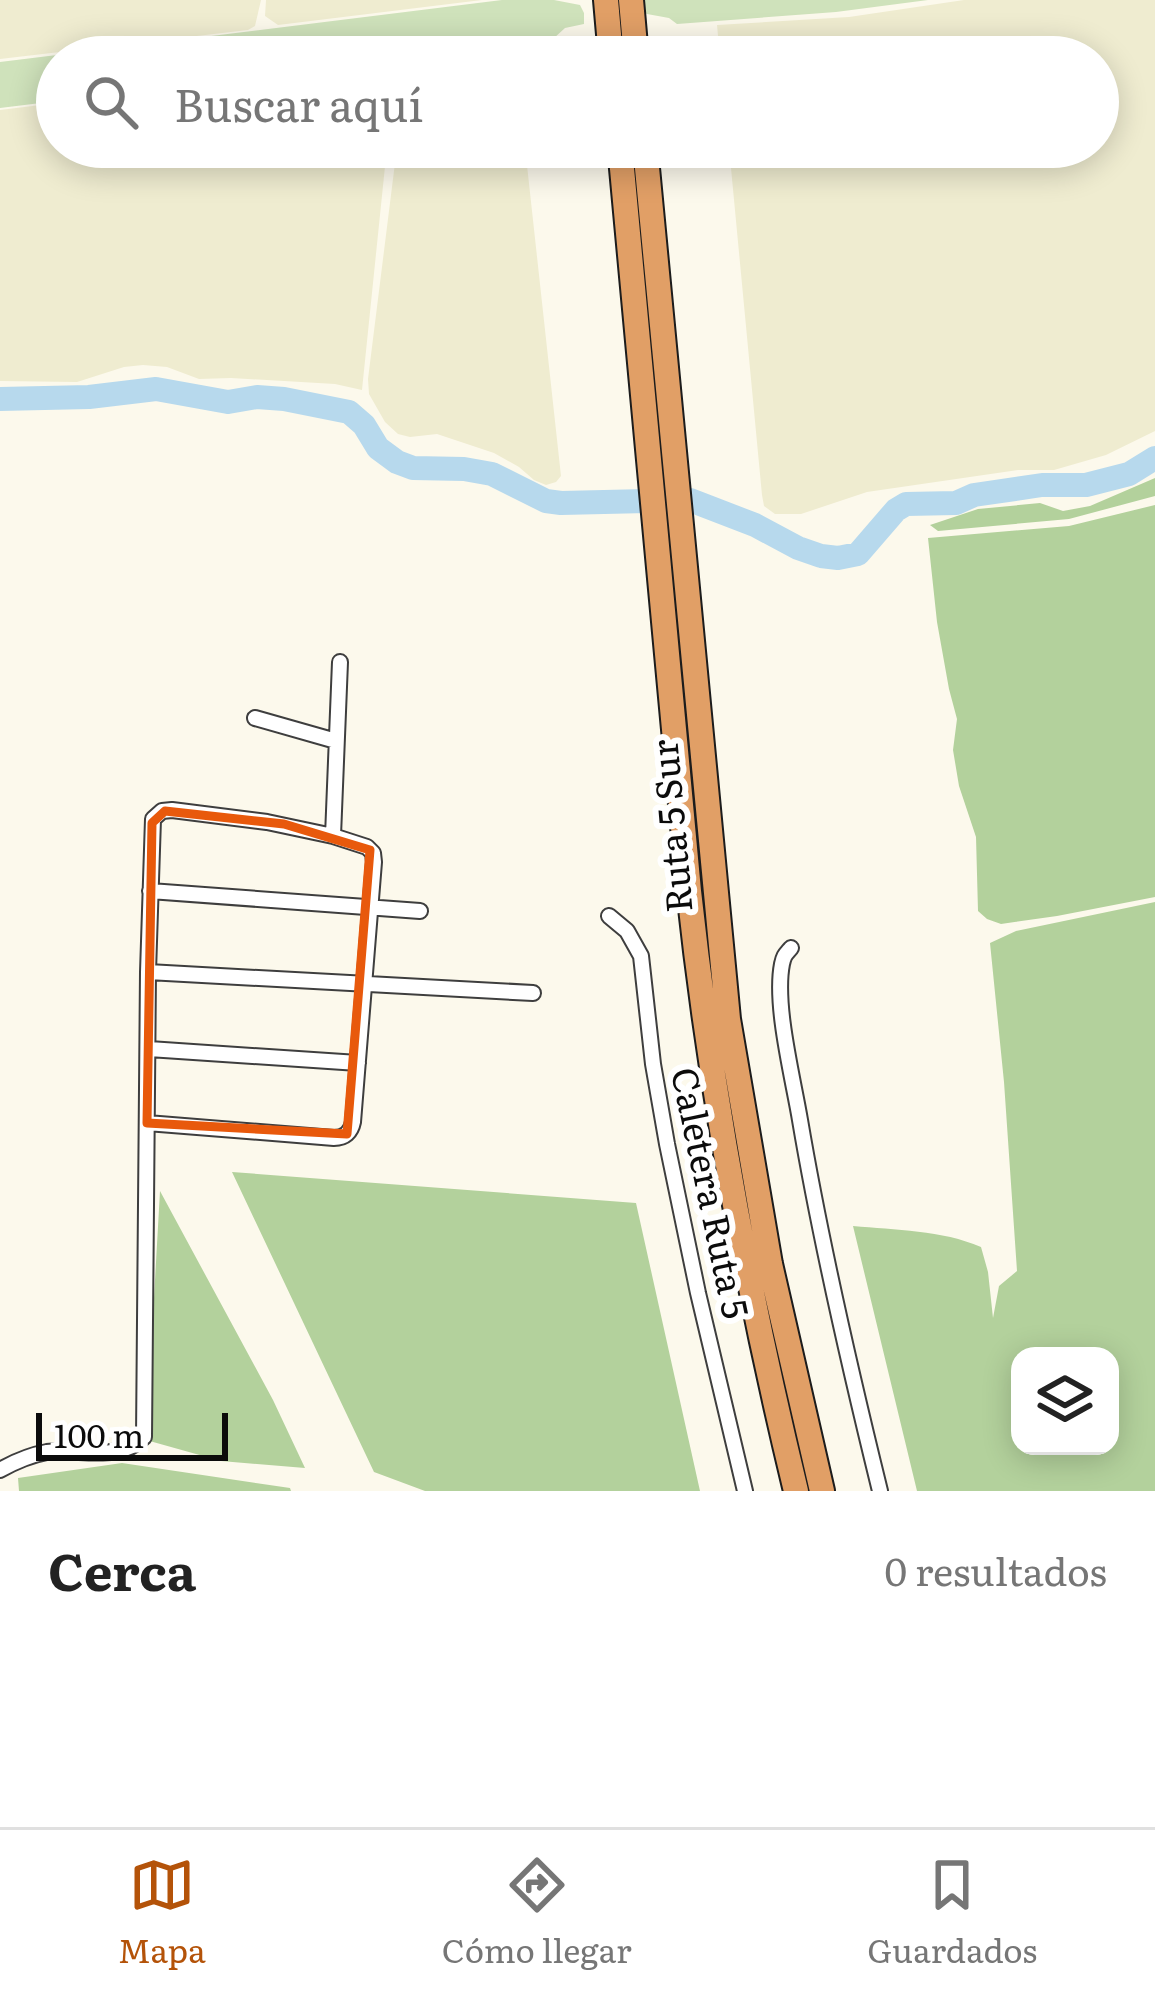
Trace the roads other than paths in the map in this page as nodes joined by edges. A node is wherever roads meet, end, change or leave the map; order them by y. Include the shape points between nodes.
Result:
1 (623, 168) edge
2 (646, 168) edge
3 (666, 486) junction
4 (668, 519) junction
5 (340, 662) dead end
6 (255, 718) dead end
7 (336, 741) junction
8 (333, 836) junction
9 (150, 890) junction
10 (371, 908) junction
11 (420, 911) dead end
12 (608, 916) dead end
13 (791, 949) dead end
14 (148, 972) junction
15 (364, 983) junction
16 (533, 993) dead end
17 (148, 1049) junction
18 (358, 1063) junction
19 (147, 1123) junction
20 (0, 1470) edge
21 (746, 1491) edge
22 (796, 1491) edge
23 (822, 1491) edge
24 (880, 1491) edge

1 - 3 highway, Ruta 5 Sur
2 - 3 highway, Ruta 5 Sur
3 - 4 highway, Ruta 5 Sur
4 - 22 highway, Ruta 5 Sur via 688,891 708,1054
4 - 23 highway, Ruta 5 Sur via 731,1040 766,1246
5 - 7 street
6 - 7 street
7 - 8 street
8 - 9 street via 161,812 152,824
8 - 10 street via 373,854
9 - 10 street
9 - 14 street
10 - 11 street
10 - 15 street
12 - 21 street, Caletera Ruta 5 via 641,956 667,1144
13 - 24 street via 782,970 793,1083
14 - 15 street
14 - 17 street
15 - 16 street
15 - 18 street
17 - 18 street
17 - 19 street
18 - 19 street via 353,1122 343,1137
19 - 20 street via 144,1437 124,1450 42,1453

